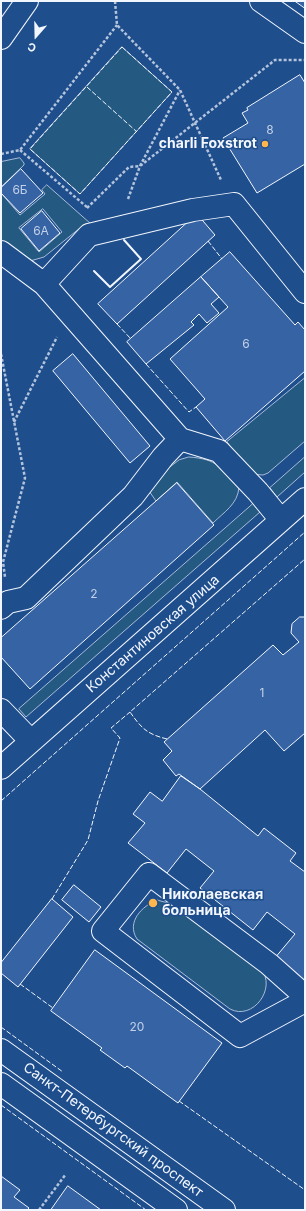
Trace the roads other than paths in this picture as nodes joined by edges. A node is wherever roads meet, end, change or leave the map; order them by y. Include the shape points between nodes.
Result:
1 (27, 1) edge
2 (261, 1) edge
3 (305, 32) edge
4 (1, 38) edge
5 (1, 252) edge
6 (44, 284) junction
7 (305, 292) edge
8 (180, 439) junction
9 (305, 499) edge
10 (282, 520) junction
11 (3, 602) edge
12 (1, 710) edge
13 (31, 741) junction
14 (1, 768) edge
15 (305, 996) edge
16 (305, 1001) edge
17 (1, 1050) edge
18 (1, 1084) edge
19 (176, 1210) edge
20 (224, 1210) edge

1 - 4 main road
2 - 3 main road
5 - 6 main road
6 - 7 main road via 89,235 193,210 234,204
6 - 8 main road
8 - 10 main road via 219,451
8 - 11 main road via 133,496 26,598
9 - 10 main road, Константиновская улица
10 - 13 main road, Константиновская улица
12 - 13 main road
13 - 14 main road, Константиновская улица
15 - 16 main road via 269,964 149,874 103,931 240,1036
17 - 20 main road, Санкт-Петербургский проспект
18 - 19 main road, Санкт-Петербургский проспект

